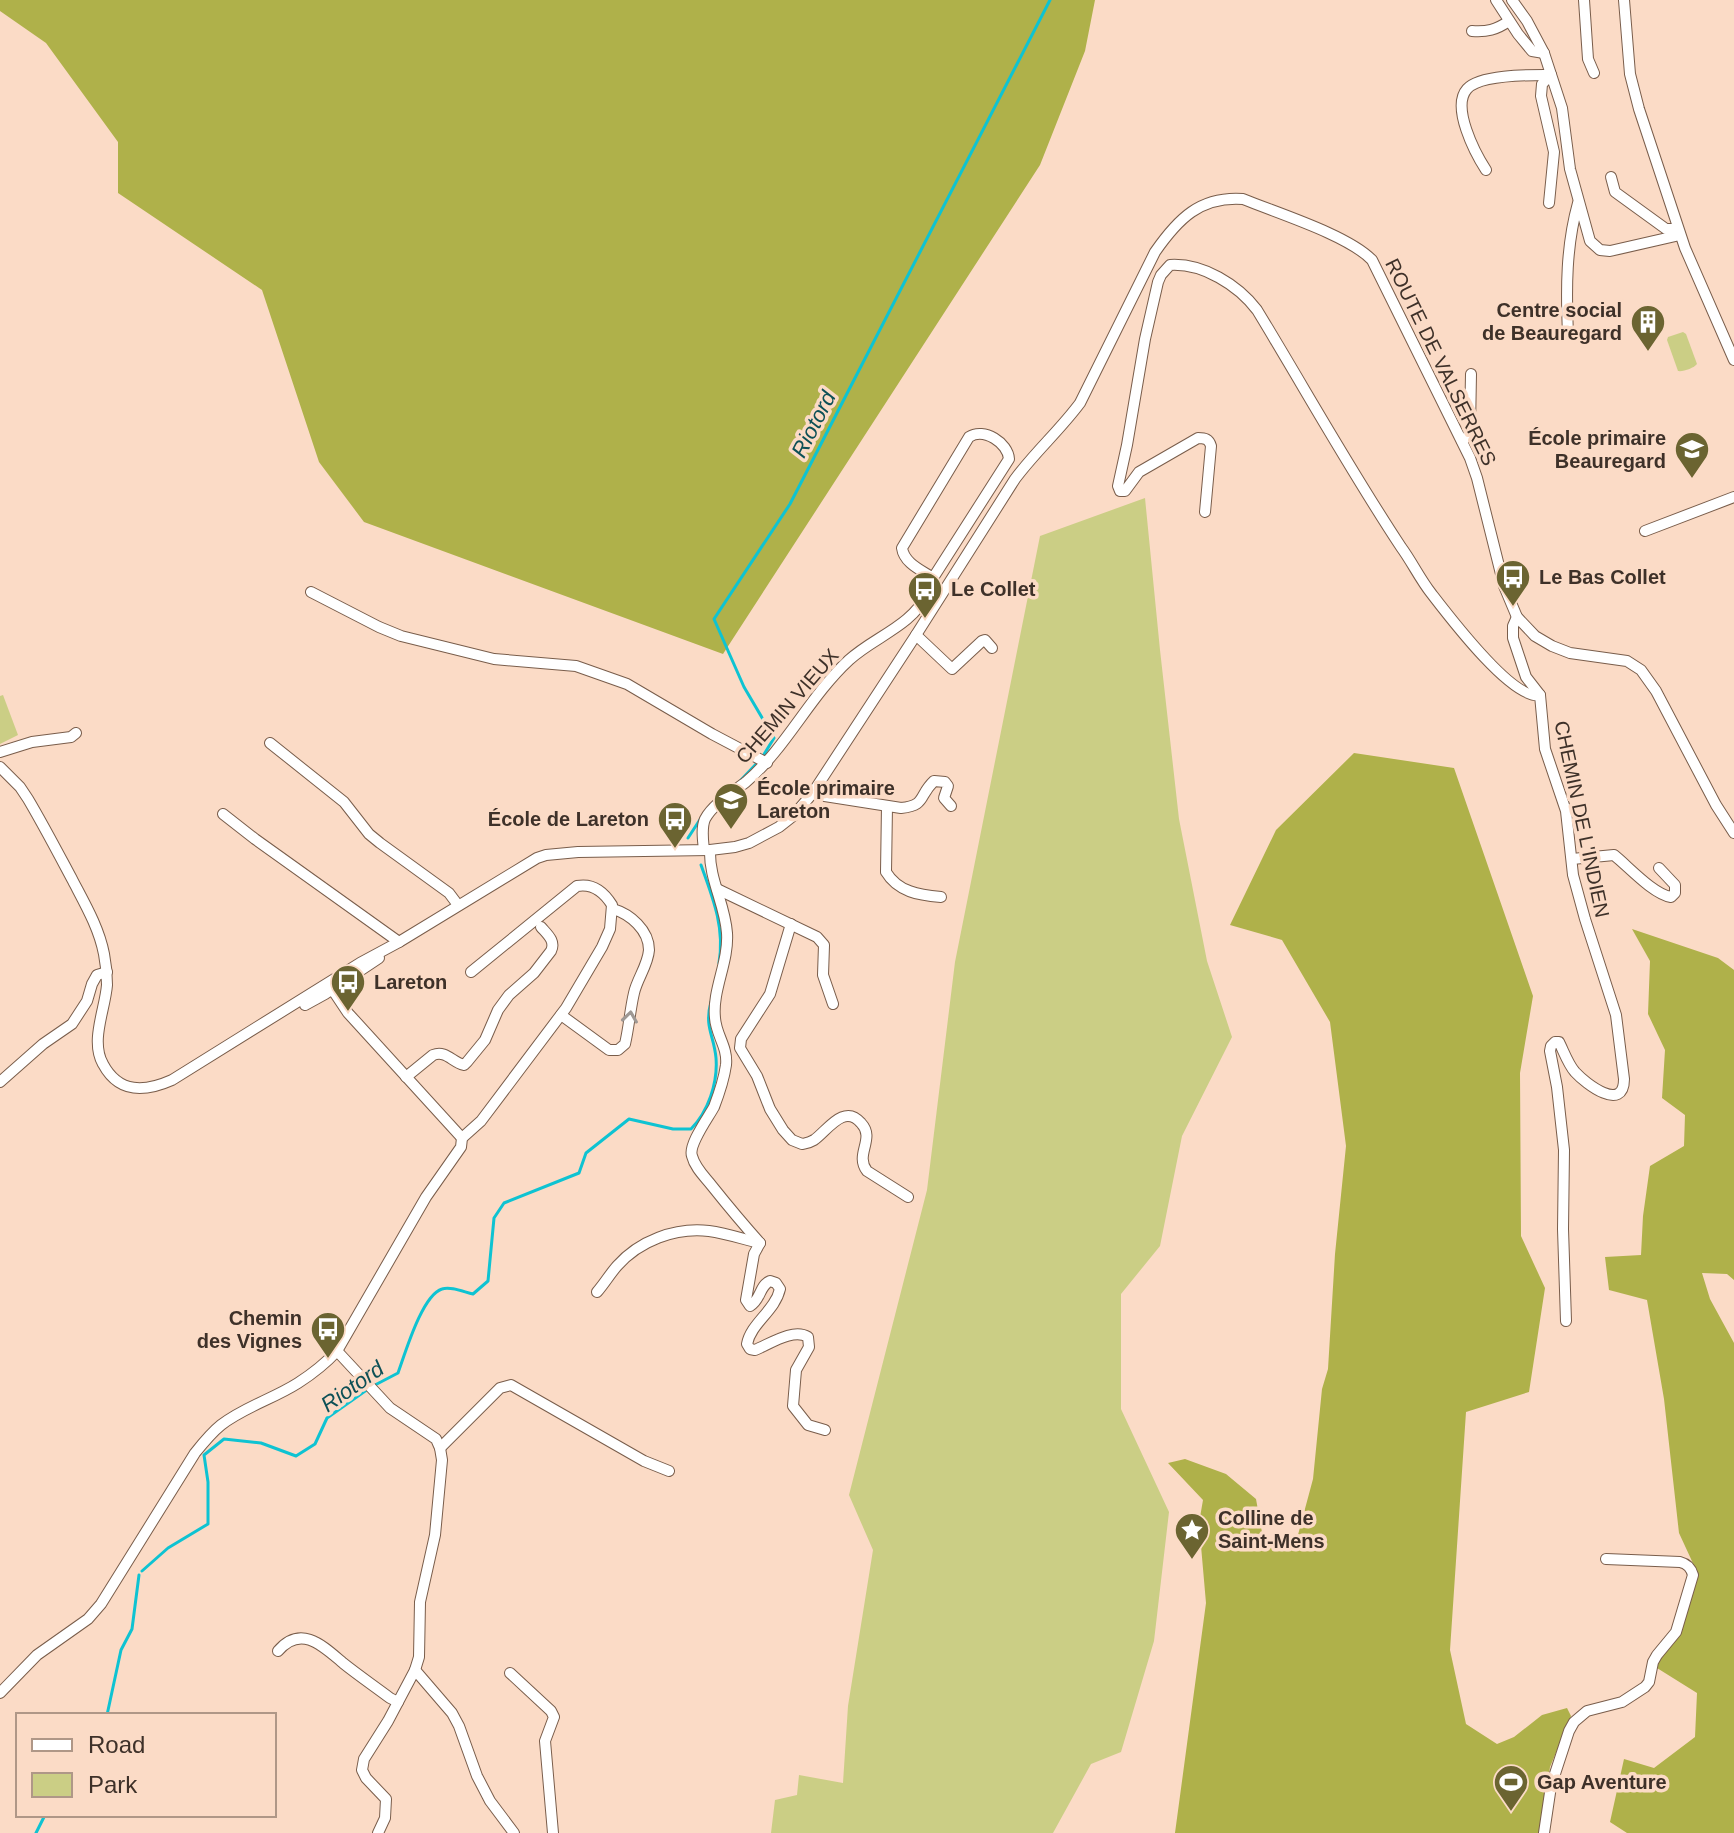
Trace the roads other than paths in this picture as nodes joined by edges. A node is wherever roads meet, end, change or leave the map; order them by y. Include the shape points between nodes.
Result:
1 (1496, 0) edge
2 (1512, 0) edge
3 (1584, 0) edge
4 (1624, 0) edge
5 (1509, 21) junction
6 (1472, 31) dead end
7 (1544, 53) junction
8 (1594, 73) dead end
9 (1551, 75) junction
10 (1486, 170) dead end
11 (1611, 177) dead end
12 (1578, 201) junction
13 (1549, 203) dead end
14 (1679, 232) junction
15 (1568, 334) dead end
16 (1734, 360) edge
17 (1471, 374) dead end
18 (1462, 441) junction
19 (1734, 497) edge
20 (1205, 512) dead end
21 (1645, 531) dead end
22 (933, 578) junction
23 (311, 592) dead end
24 (942, 595) junction
25 (928, 602) junction
26 (1517, 617) junction
27 (916, 635) junction
28 (992, 648) dead end
29 (1540, 695) junction
30 (76, 733) dead end
31 (270, 743) dead end
32 (0, 752) edge
33 (763, 760) junction
34 (0, 767) edge
35 (812, 794) junction
36 (887, 806) junction
37 (951, 806) dead end
38 (223, 814) dead end
39 (1734, 833) edge
40 (707, 850) junction
41 (1572, 859) junction
42 (1659, 868) dead end
43 (716, 888) junction
44 (941, 897) dead end
45 (458, 905) junction
46 (613, 909) junction
47 (791, 924) junction
48 (541, 927) dead end
49 (399, 942) junction
50 (107, 972) junction
51 (471, 972) dead end
52 (328, 988) junction
53 (833, 1004) dead end
54 (561, 1015) junction
55 (406, 1077) junction
56 (0, 1082) edge
57 (462, 1138) junction
58 (908, 1197) dead end
59 (760, 1243) junction
60 (597, 1292) dead end
61 (1566, 1321) dead end
62 (337, 1351) junction
63 (825, 1430) dead end
64 (440, 1448) junction
65 (669, 1471) dead end
66 (1606, 1559) dead end
67 (278, 1651) dead end
68 (415, 1670) junction
69 (510, 1673) dead end
70 (0, 1693) edge
71 (398, 1702) junction
72 (378, 1833) edge
73 (514, 1833) edge
74 (553, 1833) edge
75 (1544, 1833) edge

1 - 5 street
2 - 7 street
3 - 8 street via 1588,59
4 - 14 street via 1632,83
5 - 6 street via 1487,32
5 - 7 street via 1532,51
7 - 9 street
9 - 10 street via 1504,76 1476,83 1463,95 1464,122
9 - 12 street
9 - 13 street via 1542,84 1541,96 1554,152
11 - 14 street via 1622,198 1666,229
12 - 14 street via 1590,241 1600,250
12 - 15 street via 1567,273
14 - 16 street
17 - 18 street via 1470,428
18 - 24 street, ROUTE DE VALSERRES via 1366,253 1243,199 1215,200 1195,209 1163,240 1080,403 1015,479
18 - 26 street, ROUTE DE VALSERRES
19 - 21 street
20 - 29 street via 1211,446 1204,438 1146,467 1125,491 1118,486 1158,282 1170,265 1199,269 1248,298 1429,591 1505,678 1529,695
22 - 22 street via 1009,459 1002,444 981,433 969,437 902,548 907,560
22 - 25 street
23 - 33 street via 401,636 494,659 576,666 627,684
24 - 25 street, ROUTE DE VALSERRES
24 - 25 street via 936,592
25 - 27 street, ROUTE DE VALSERRES
25 - 33 street, CHEMIN VIEUX via 848,661
26 - 29 street, CHEMIN DE L'INDIEN via 1513,638 1526,677
26 - 39 street, ROUTE DE VALSERRES via 1552,646 1627,661 1641,670
27 - 28 street via 952,669 982,641
27 - 35 street, ROUTE DE VALSERRES
29 - 41 street, CHEMIN DE L'INDIEN via 1545,749 1566,811
30 - 32 street
31 - 45 street via 344,802 369,834
33 - 40 street, CHEMIN VIEUX via 704,820
34 - 50 street via 28,799 84,902
35 - 36 street
35 - 40 street, ROUTE DE VALSERRES via 766,835
36 - 37 street via 915,806 934,781 948,786 944,798
36 - 44 street via 886,872 897,886
38 - 49 street
40 - 43 street, CHEMIN VIEUX
40 - 45 street, ROUTE DE VALSERRES via 546,855
41 - 42 street via 1614,855 1656,891 1671,897 1675,885
41 - 61 street, CHEMIN DE L'INDIEN via 1616,1015 1624,1086 1615,1096 1608,1095 1577,1074 1559,1042 1551,1046 1564,1150
43 - 47 street
43 - 59 street, CHEMIN VIEUX via 727,933 715,1021 726,1066 691,1154
45 - 49 street, ROUTE DE VALSERRES
46 - 51 street via 599,890 577,886
46 - 54 street via 602,947
54 -> 46 street via 609,1050 625,1044 632,997 649,951 630,916
47 - 53 street via 824,945 823,975
47 - 58 street via 770,994 740,1048 792,1140 811,1142 839,1118 857,1119 867,1132 863,1165
48 - 55 street via 551,939 551,951 509,995 467,1062 438,1053
49 - 52 street via 371,965
49 - 52 street
50 - 52 street via 100,1056 111,1074 137,1089 172,1080
50 - 56 street via 97,975 72,1024
52 - 55 street
54 - 57 street via 481,1121
55 - 57 street
57 - 62 street
59 - 60 street via 708,1231 671,1233 629,1254
59 - 63 street via 746,1300 750,1306 756,1303 770,1281 780,1289 747,1344 755,1350 796,1333 808,1337 809,1347 796,1370 793,1406 808,1425
62 - 64 street via 390,1408 436,1439
62 - 70 street via 297,1384 240,1413 207,1438 101,1604 37,1655
64 - 65 street via 500,1388 511,1385
64 - 68 street via 435,1535 420,1602
66 - 75 street via 1680,1562 1693,1575 1676,1632 1653,1662 1645,1687 1622,1702 1587,1711 1574,1722 1551,1786
67 - 71 street via 290,1640 315,1641
68 - 71 street
68 - 73 street via 452,1713 477,1776
69 - 74 street via 554,1717 545,1741
71 - 72 street via 362,1770 386,1799

